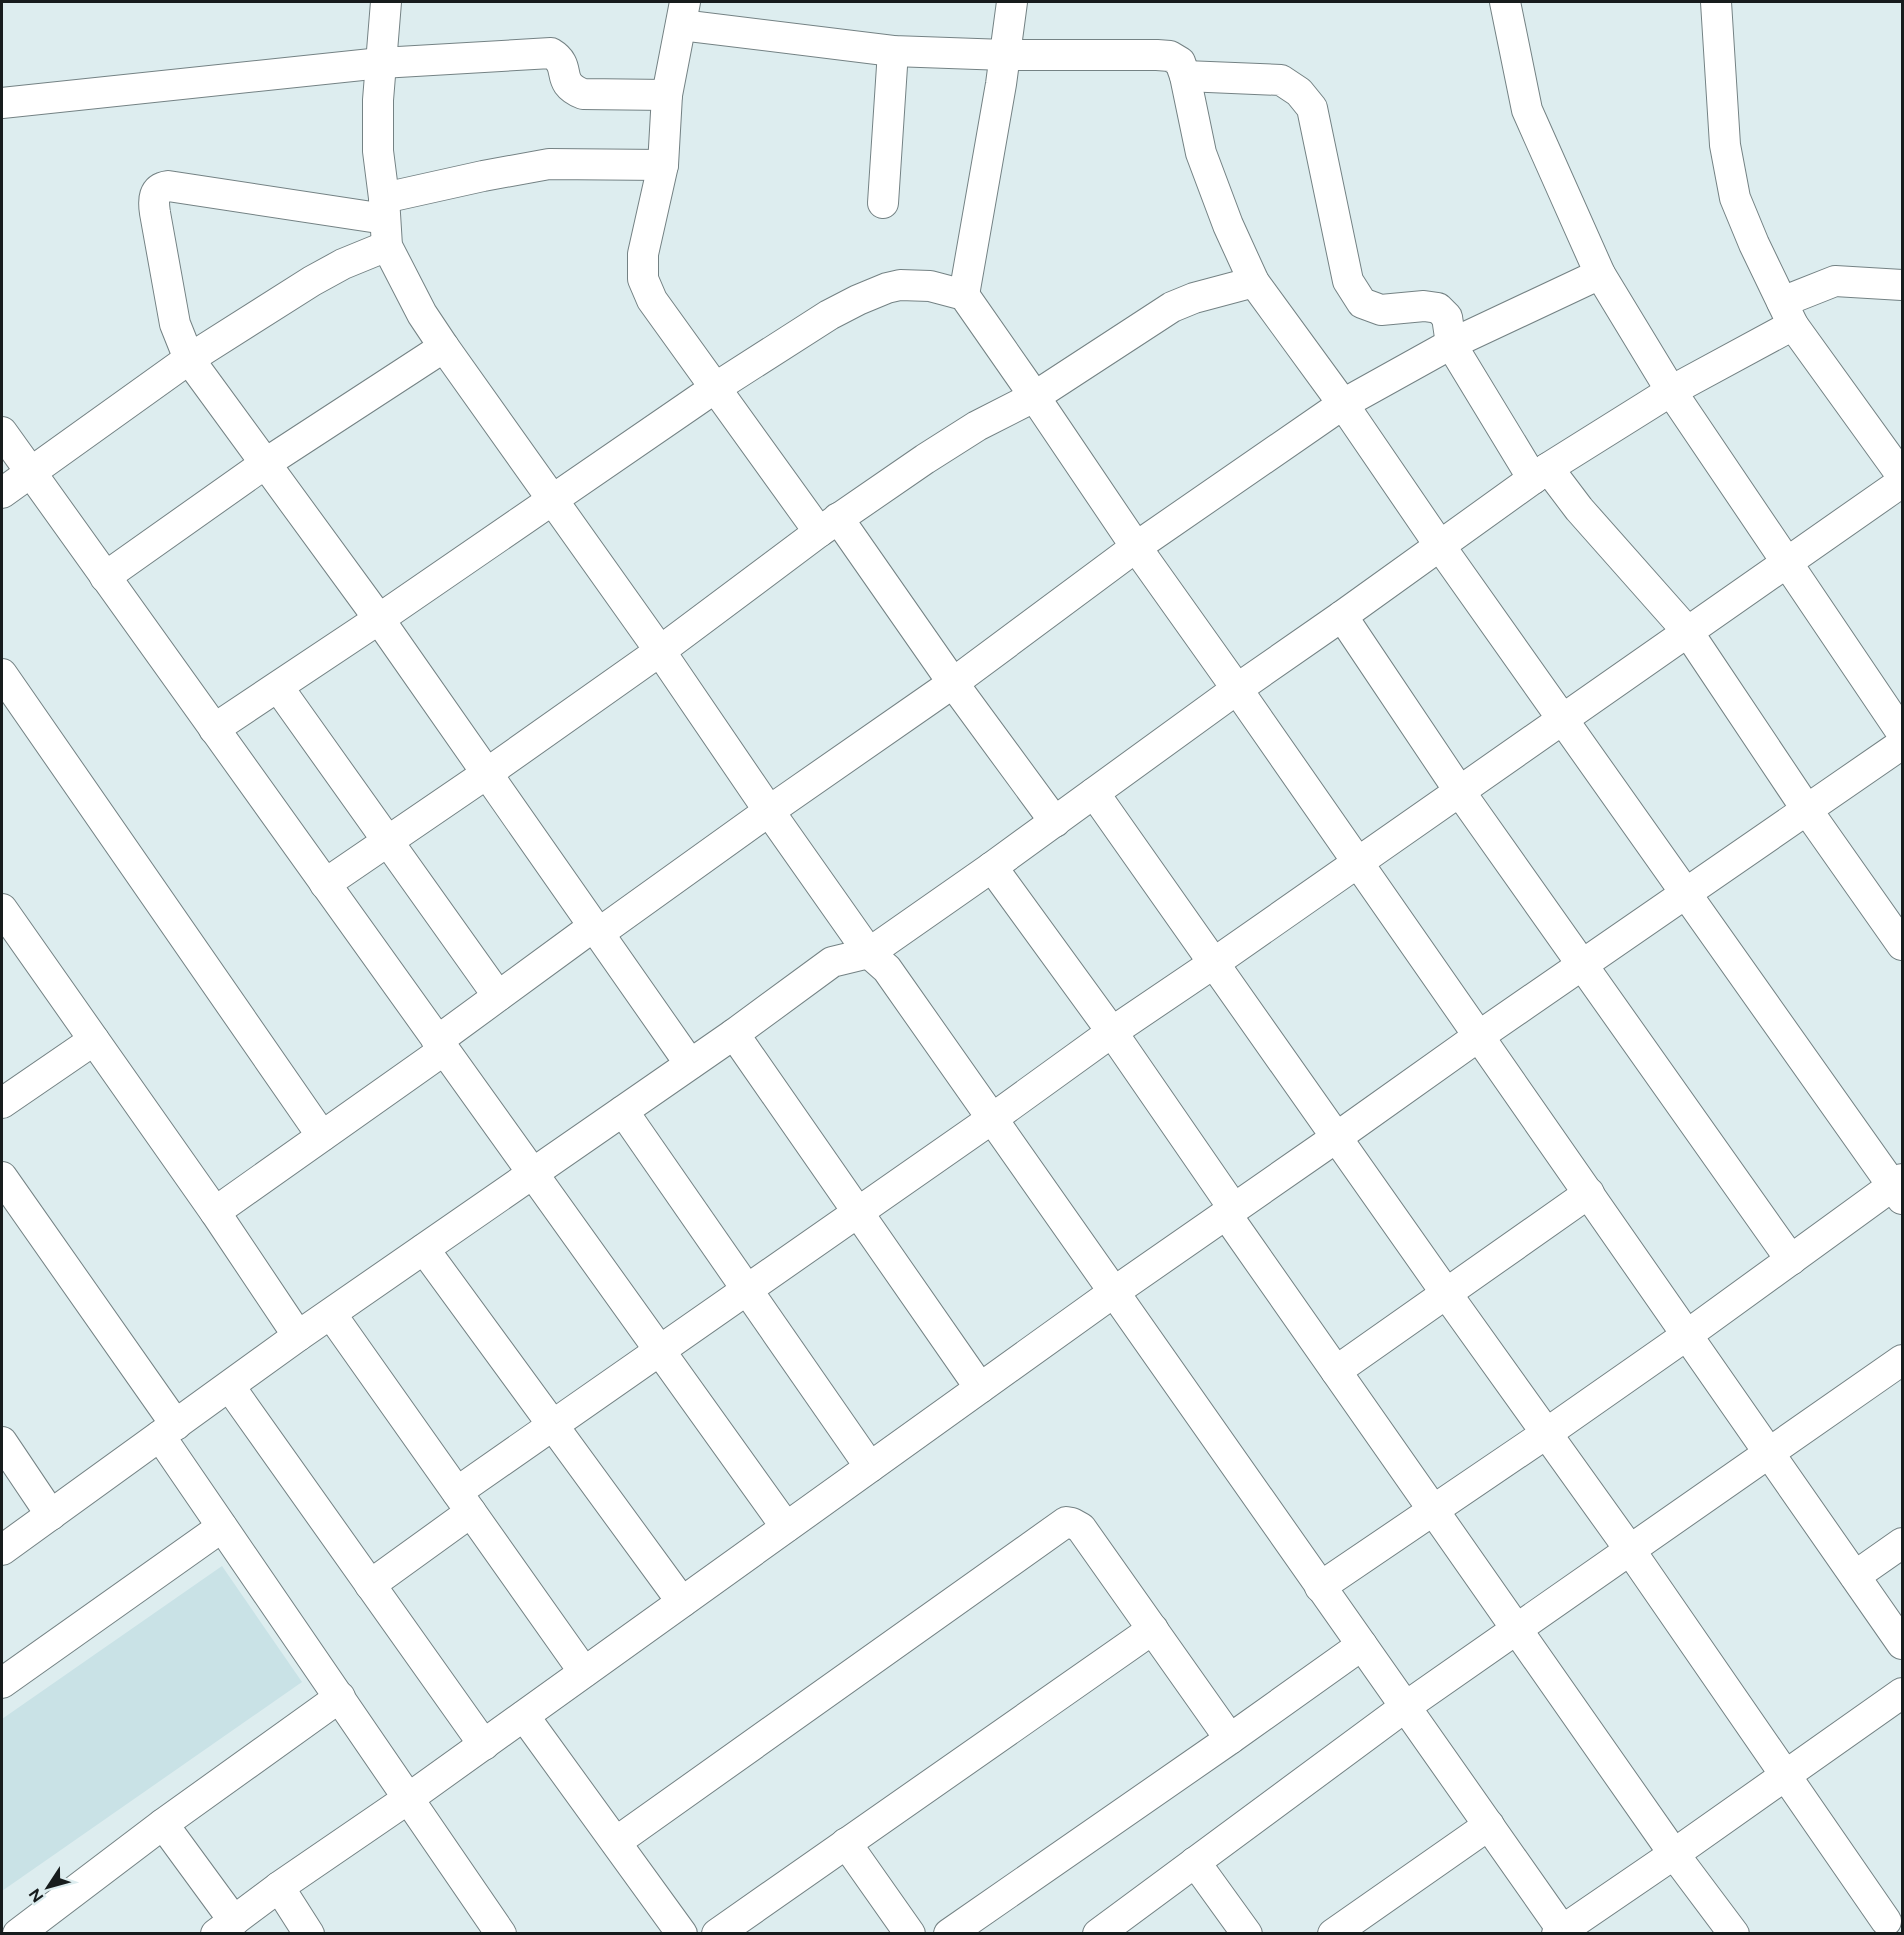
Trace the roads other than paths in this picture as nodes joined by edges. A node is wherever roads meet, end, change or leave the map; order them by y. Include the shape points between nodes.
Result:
1 (386, 2) edge
2 (1012, 2) edge
3 (1505, 2) edge
4 (1716, 2) edge
5 (683, 13) edge
6 (893, 51) junction
7 (1005, 55) junction
8 (381, 63) junction
9 (1185, 76) junction
10 (667, 95) junction
11 (2, 103) edge
12 (663, 165) junction
13 (883, 202) dead end
14 (386, 221) junction
15 (1600, 274) junction
16 (1254, 282) junction
17 (1902, 285) edge
18 (964, 296) junction
19 (1788, 314) junction
20 (1451, 344) junction
21 (444, 347) junction
22 (189, 359) junction
23 (715, 387) junction
24 (1671, 391) junction
25 (1034, 397) junction
26 (1343, 404) junction
27 (2, 432) edge
28 (266, 463) junction
29 (31, 473) junction
30 (1541, 473) junction
31 (1902, 476) edge
32 (1902, 482) edge
33 (2, 493) edge
34 (552, 500) junction
35 (828, 525) junction
36 (1440, 546) junction
37 (1136, 547) junction
38 (1788, 563) junction
39 (105, 577) junction
40 (1342, 616) junction
41 (379, 619) junction
42 (1688, 632) junction
43 (660, 651) junction
44 (2, 674) edge
45 (953, 683) junction
46 (278, 687) junction
47 (1237, 689) junction
48 (1563, 720) junction
49 (214, 729) junction
50 (1902, 733) edge
51 (1902, 744) edge
52 (486, 774) junction
53 (1460, 792) junction
54 (1095, 793) junction
55 (1807, 810) junction
56 (769, 811) junction
57 (1055, 822) junction
58 (388, 842) junction
59 (1359, 863) junction
60 (992, 867) junction
61 (325, 884) junction
62 (1686, 894) junction
63 (2, 909) edge
64 (596, 930) junction
65 (1902, 945) edge
66 (869, 953) junction
67 (1214, 963) junction
68 (1582, 966) junction
69 (498, 996) junction
70 (1112, 1032) junction
71 (734, 1034) junction
72 (1479, 1036) junction
73 (94, 1041) junction
74 (441, 1046) junction
75 (690, 1064) junction
76 (2, 1103) edge
77 (622, 1111) junction
78 (993, 1118) junction
79 (322, 1136) junction
80 (1337, 1137) junction
81 (532, 1173) junction
82 (2, 1177) edge
83 (1899, 1188) edge
84 (1588, 1193) junction
85 (1230, 1211) junction
86 (214, 1212) junction
87 (858, 1212) junction
88 (424, 1249) junction
89 (1791, 1260) junction
90 (747, 1290) junction
91 (1114, 1292) junction
92 (1446, 1293) junction
93 (331, 1314) junction
94 (1687, 1335) junction
95 (298, 1336) junction
96 (660, 1350) junction
97 (1902, 1360) edge
98 (1336, 1371) junction
99 (230, 1387) junction
100 (980, 1388) junction
101 (553, 1425) junction
102 (168, 1430) junction
103 (1547, 1433) junction
104 (2, 1442) edge
105 (1769, 1453) junction
106 (870, 1467) junction
107 (464, 1502) junction
108 (1433, 1511) junction
109 (51, 1515) junction
110 (222, 1527) junction
111 (786, 1527) junction
112 (1902, 1543) edge
113 (2, 1550) edge
114 (1630, 1550) junction
115 (1855, 1576) junction
116 (370, 1585) junction
117 (1320, 1587) junction
118 (682, 1602) junction
119 (1153, 1629) junction
120 (1517, 1629) junction
121 (1902, 1644) edge
122 (1362, 1645) junction
123 (584, 1672) junction
124 (2, 1683) edge
125 (1902, 1693) edge
126 (340, 1697) junction
127 (1405, 1707) junction
128 (524, 1716) junction
129 (1230, 1740) junction
130 (484, 1744) junction
131 (1787, 1775) junction
132 (409, 1798) junction
133 (163, 1824) junction
134 (1489, 1825) junction
135 (616, 1842) junction
136 (846, 1842) junction
137 (1674, 1854) junction
138 (1195, 1862) junction
139 (279, 1887) junction
140 (1886, 1922) edge
141 (225, 1927) edge
142 (1562, 1932) edge
143 (18, 1934) edge
144 (309, 1934) edge
145 (501, 1934) edge
146 (682, 1934) edge
147 (717, 1934) edge
148 (910, 1934) edge
149 (949, 1934) edge
150 (1098, 1934) edge
151 (1247, 1934) edge
152 (1333, 1934) edge
153 (1734, 1934) edge

1 - 8 street
2 - 7 street
3 - 15 street via 1527,110
4 - 19 street via 1725,145 1735,198
5 - 6 street
5 - 10 street
6 - 7 street
6 - 13 street
7 - 9 street via 1170,56 1180,62
7 - 18 street
8 - 10 street via 551,53 560,61 571,90 583,94
8 - 11 street
8 - 14 street via 378,151
9 - 16 street via 1201,153
9 - 20 street via 1281,80 1299,92 1312,108 1348,281 1362,303 1381,310 1438,308 1447,317
10 - 12 street
12 - 14 street via 549,164 483,176
12 - 23 street via 643,254 643,279 652,300
14 - 21 street via 422,314
14 - 22 street via 343,264
14 - 22 street via 161,187 153,199 155,213 175,324
15 - 20 street
15 - 24 street
16 - 25 street via 1172,307
16 - 26 street
17 - 19 street via 1835,281
18 - 23 street via 930,286 887,288 829,315
18 - 25 street
19 - 24 street
19 - 31 street
20 - 26 street
20 - 30 street
21 - 28 street
21 - 34 street
22 - 28 street
22 - 29 street
23 - 34 street
23 - 35 street
24 - 30 street
24 - 38 street
25 - 35 street via 977,426
25 - 37 street
26 - 36 street
26 - 37 street
27 - 29 street
28 - 39 street
28 - 41 street
29 - 33 street
29 - 39 street
30 - 36 street
30 - 42 street
32 - 38 street
34 - 41 street
34 - 43 street
35 - 43 street
35 - 45 street
36 - 40 street
36 - 48 street
37 - 45 street
37 - 47 street
38 - 42 street
38 - 50 street
39 - 49 street
40 - 47 street
40 - 53 street
41 - 46 street
41 - 52 street
42 - 48 street
42 - 55 street
43 - 52 street
43 - 56 street
44 - 79 street
45 - 56 street
45 - 57 street
46 - 49 street
46 - 58 street
47 - 54 street
47 - 59 street
48 - 53 street
48 - 62 street
49 - 61 street
51 - 55 street
52 - 58 street
52 - 64 street
53 - 59 street
53 - 68 street
54 - 57 street
54 - 67 street
55 - 62 street
55 - 65 street
56 - 64 street
56 - 66 street
57 - 60 street
58 - 61 street
58 - 69 street
59 - 67 street
59 - 72 street
60 - 66 street
60 - 70 street
61 - 74 street
62 - 68 street
62 - 83 street
63 - 73 street
64 - 69 street
64 - 75 street
66 - 71 street via 832,962
66 - 78 street via 887,969
67 - 70 street
67 - 80 street
68 - 72 street
68 - 89 street
69 - 74 street
70 - 78 street
70 - 85 street
71 - 75 street
71 - 87 street
72 - 80 street
72 - 84 street
73 - 76 street
73 - 86 street
74 - 79 street
74 - 81 street
75 - 77 street
77 - 81 street
77 - 90 street
78 - 87 street
78 - 91 street
79 - 86 street
80 - 85 street
80 - 92 street
81 - 88 street
81 - 96 street
82 - 102 street
83 - 89 street
84 - 92 street
84 - 94 street
85 - 91 street
85 - 98 street
86 - 95 street
87 - 90 street
87 - 100 street
88 - 93 street
88 - 101 street
89 - 94 street
90 - 96 street
90 - 106 street
91 - 100 street
91 - 117 street
92 - 98 street
92 - 103 street
93 - 95 street
93 - 107 street
94 - 103 street
94 - 105 street
95 - 99 street
96 - 101 street
96 - 111 street
97 - 105 street
98 - 108 street
99 - 102 street
99 - 116 street
100 - 106 street
101 - 107 street
101 - 118 street
102 - 109 street
102 - 110 street
103 - 108 street
103 - 114 street
104 - 109 street
105 - 114 street
105 - 115 street
106 - 111 street
107 - 116 street
107 - 123 street
108 - 117 street
108 - 120 street
109 - 113 street
110 - 124 street
110 - 126 street
111 - 118 street
112 - 115 street
114 - 120 street
114 - 131 street
115 - 121 street
116 - 130 street
117 - 122 street
118 - 123 street
119 - 129 street
119 - 135 street via 1081,1528 1066,1522
119 - 136 street
120 - 127 street
120 - 137 street
122 - 127 street
122 - 129 street
123 - 128 street
125 - 131 street
126 - 132 street
126 - 133 street
127 - 134 street
127 - 138 street
128 - 130 street
128 - 135 street
129 - 149 street
130 - 132 street
131 - 137 street
131 - 140 street
132 - 139 street
132 - 145 street
133 - 141 street
133 - 143 street
134 - 142 street
134 - 152 street
135 - 146 street
136 - 147 street
136 - 148 street
137 - 142 street
137 - 153 street
138 - 150 street
138 - 151 street
139 - 141 street
139 - 144 street

